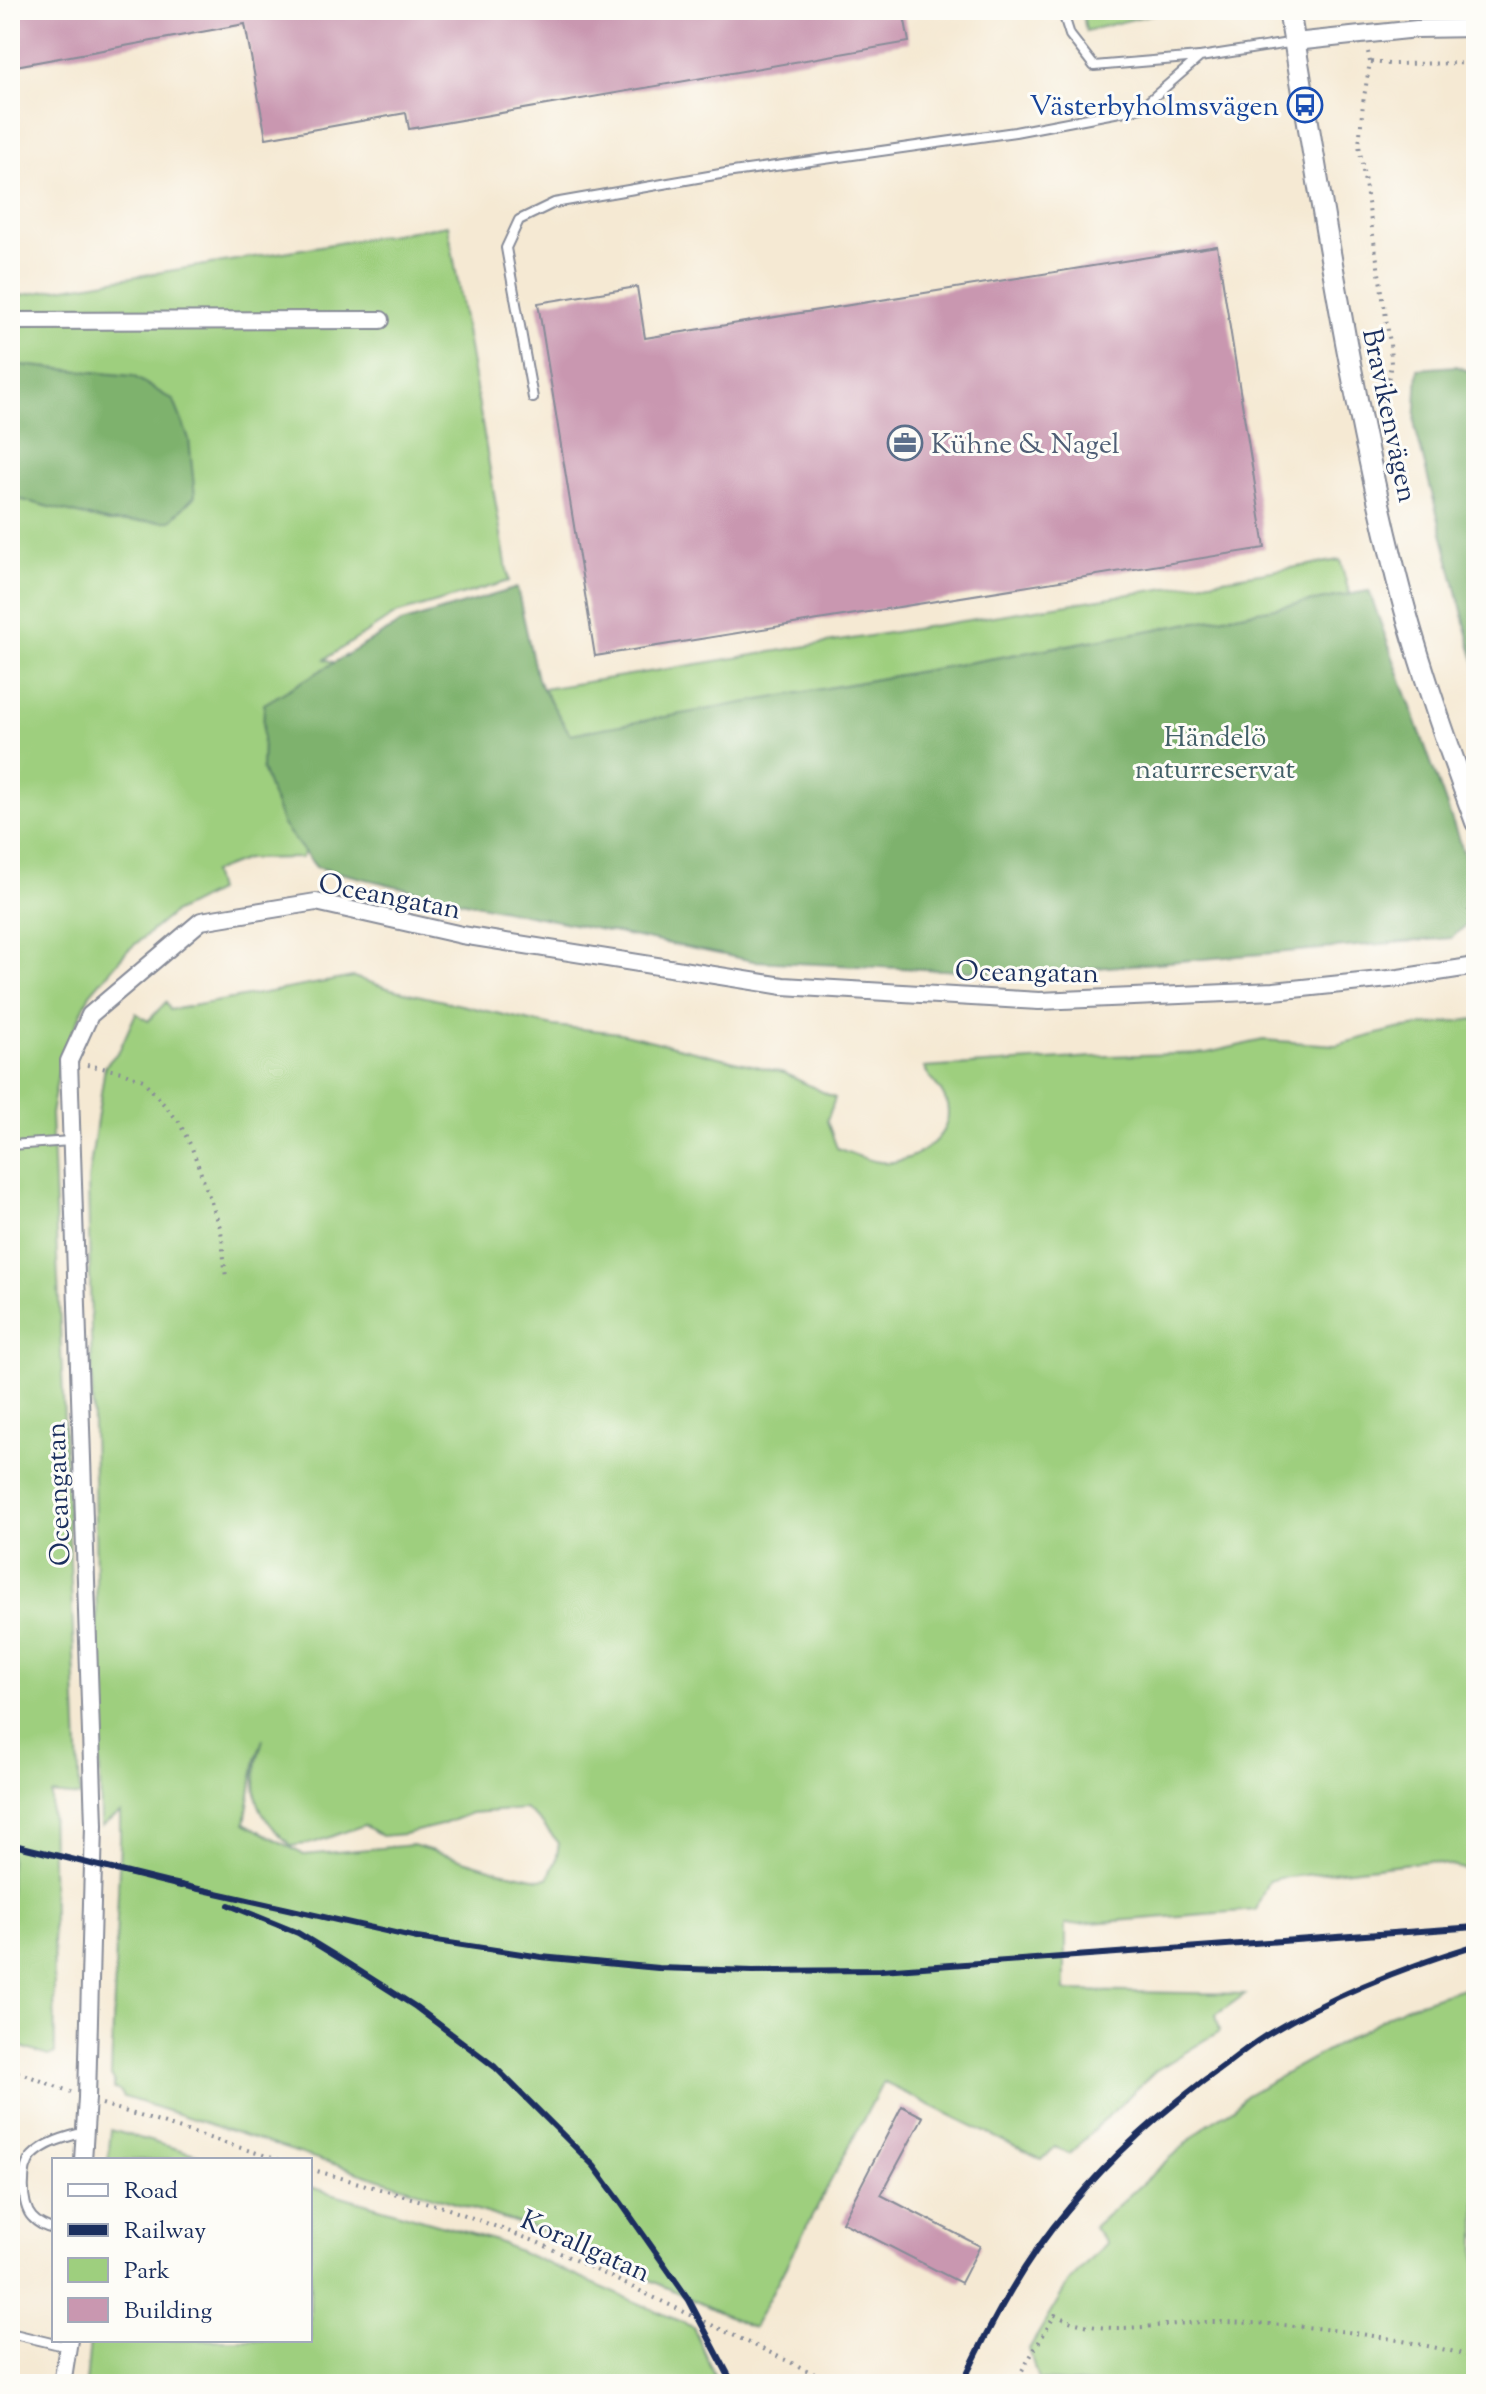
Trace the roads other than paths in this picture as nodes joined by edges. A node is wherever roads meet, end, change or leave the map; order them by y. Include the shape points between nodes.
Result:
1 (1062, 10) edge
2 (1289, 10) edge
3 (1476, 28) edge
4 (1295, 42) junction
5 (1200, 57) junction
6 (381, 320) dead end
7 (10, 321) edge
8 (533, 398) dead end
9 (1476, 822) edge
10 (1474, 966) edge
11 (71, 1141) junction
12 (10, 1145) edge
13 (85, 2132) junction
14 (83, 2158) edge
15 (52, 2229) edge
16 (10, 2333) edge
17 (52, 2341) edge
18 (69, 2344) edge
19 (62, 2384) edge

1 - 5 lane via 1070,35 1094,66
2 - 4 street, Bravikenvägen
3 - 4 street
4 - 5 lane
4 - 9 street, Bravikenvägen via 1347,351 1393,564
5 - 8 lane via 1141,108 554,203 519,220 506,248
6 - 7 street
10 - 11 street, Oceangatan via 1274,991 1024,1001 783,986 462,935 316,902 201,921 90,1015 69,1061
11 - 12 lane
11 - 13 street, Oceangatan via 94,1825
13 - 14 street, Oceangatan
13 - 15 lane via 47,2144 29,2158 22,2187 30,2216
16 - 17 lane
18 - 19 street

